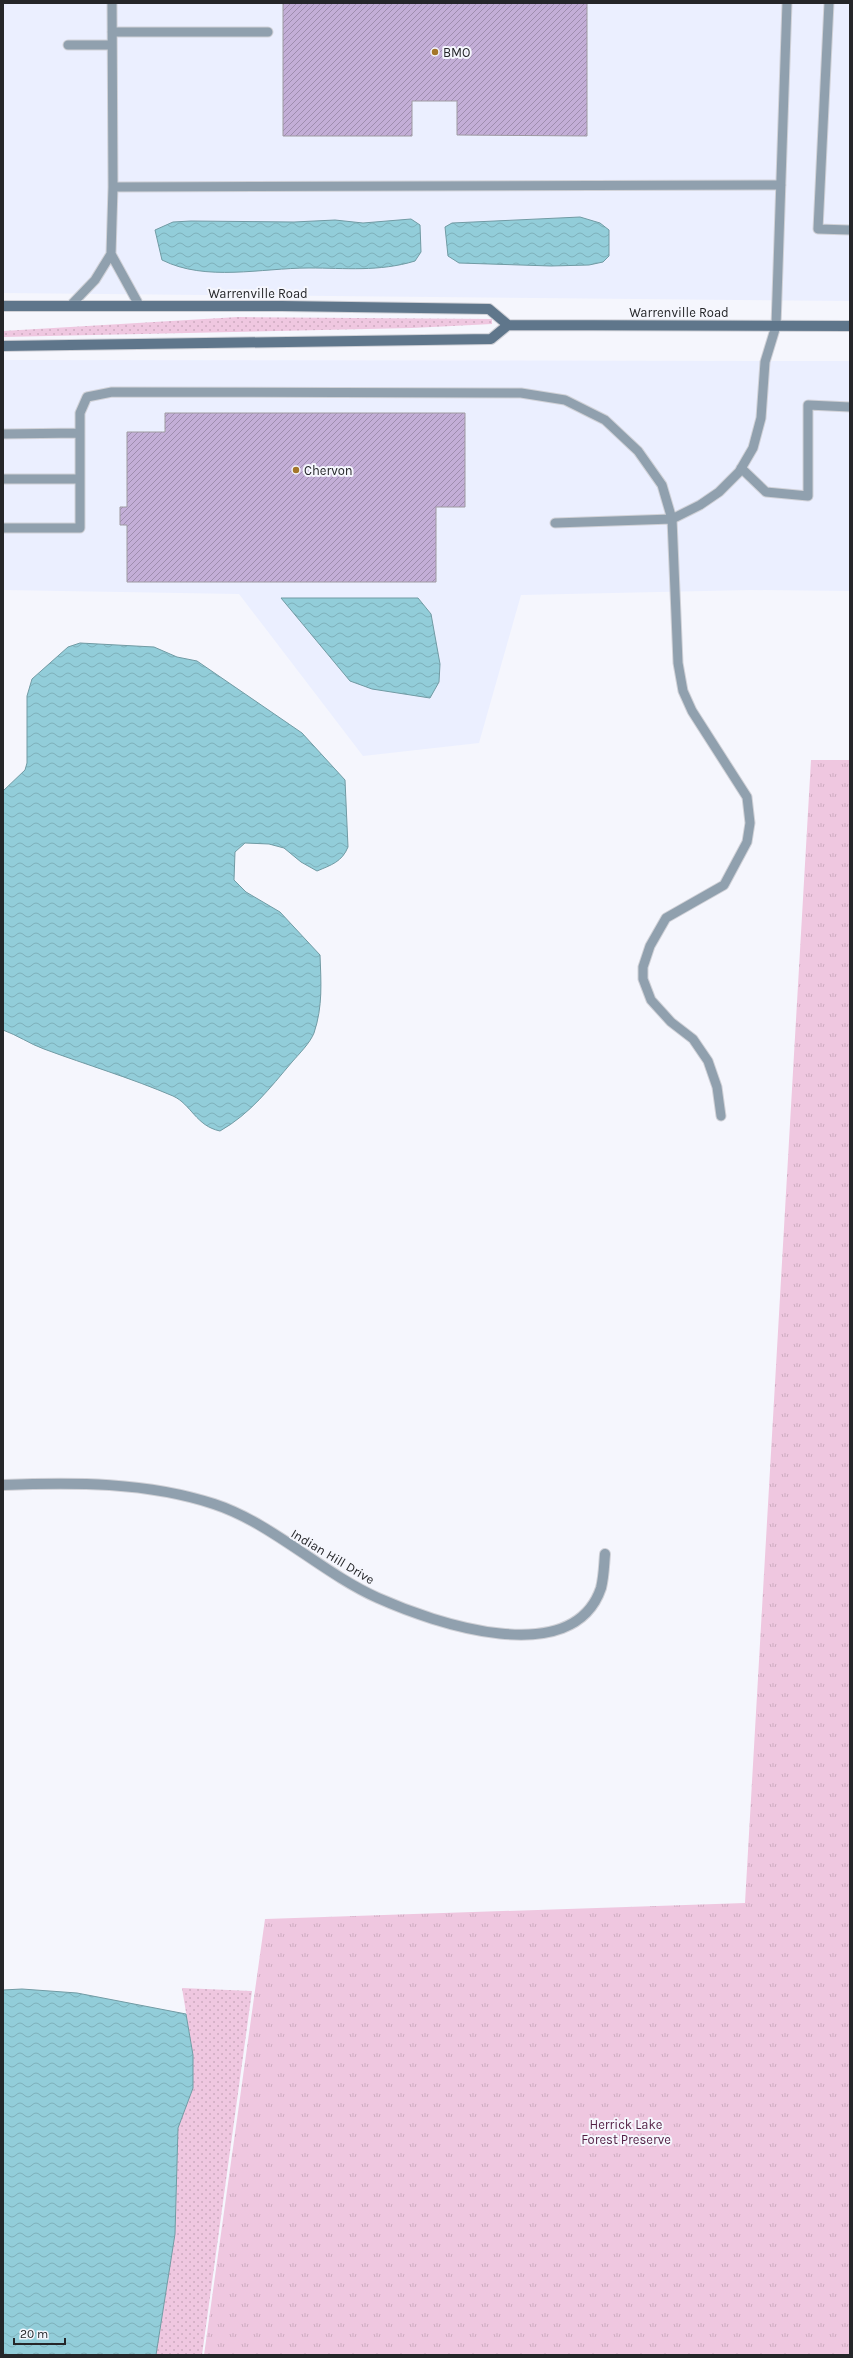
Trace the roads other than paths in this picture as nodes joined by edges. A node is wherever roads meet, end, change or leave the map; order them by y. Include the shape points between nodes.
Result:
1 (112, 3) edge
2 (787, 3) edge
3 (828, 3) edge
4 (112, 32) junction
5 (268, 32) dead end
6 (68, 45) dead end
7 (112, 45) junction
8 (781, 184) junction
9 (113, 187) junction
10 (850, 230) edge
11 (111, 254) junction
12 (72, 305) junction
13 (139, 305) junction
14 (3, 306) edge
15 (508, 325) junction
16 (776, 326) junction
17 (850, 326) edge
18 (3, 346) edge
19 (850, 407) edge
20 (80, 433) junction
21 (3, 434) edge
22 (741, 468) junction
23 (3, 479) edge
24 (80, 479) junction
25 (672, 519) junction
26 (555, 523) dead end
27 (3, 528) edge
28 (721, 1116) dead end
29 (3, 1485) edge
30 (605, 1554) dead end

1 - 4 lane
2 - 8 lane
3 - 10 lane via 818,229
4 - 5 lane
4 - 7 lane
6 - 7 lane
7 - 9 lane
8 - 9 lane
8 - 16 lane
9 - 11 lane
11 - 12 lane via 95,280
11 - 13 lane
12 - 13 main road, Warrenville Road
12 - 14 main road, Warrenville Road
13 - 15 main road, Warrenville Road via 489,309
15 - 16 main road, Warrenville Road
15 - 18 main road via 491,339
16 - 17 main road, Warrenville Road
16 - 22 lane via 765,362 762,418 753,448
19 - 22 lane via 808,405 808,496 766,492
20 - 21 lane
20 - 24 lane
20 - 25 lane via 80,413 87,397 112,392 521,393 565,400 606,420 638,450 662,485
22 - 25 lane via 719,492
23 - 24 lane
24 - 27 lane via 80,528
25 - 26 lane
25 - 28 lane via 678,663 683,691 692,711 747,797 750,823 747,842 724,885 666,918 648,951 643,967 643,979 650,1000 671,1022 693,1039 708,1061 717,1087
29 - 30 street, Indian Hill Drive via 82,1484 159,1490 215,1504 253,1522 378,1598 413,1612 480,1630 539,1634 553,1632 575,1622 585,1613 600,1589 604,1577

